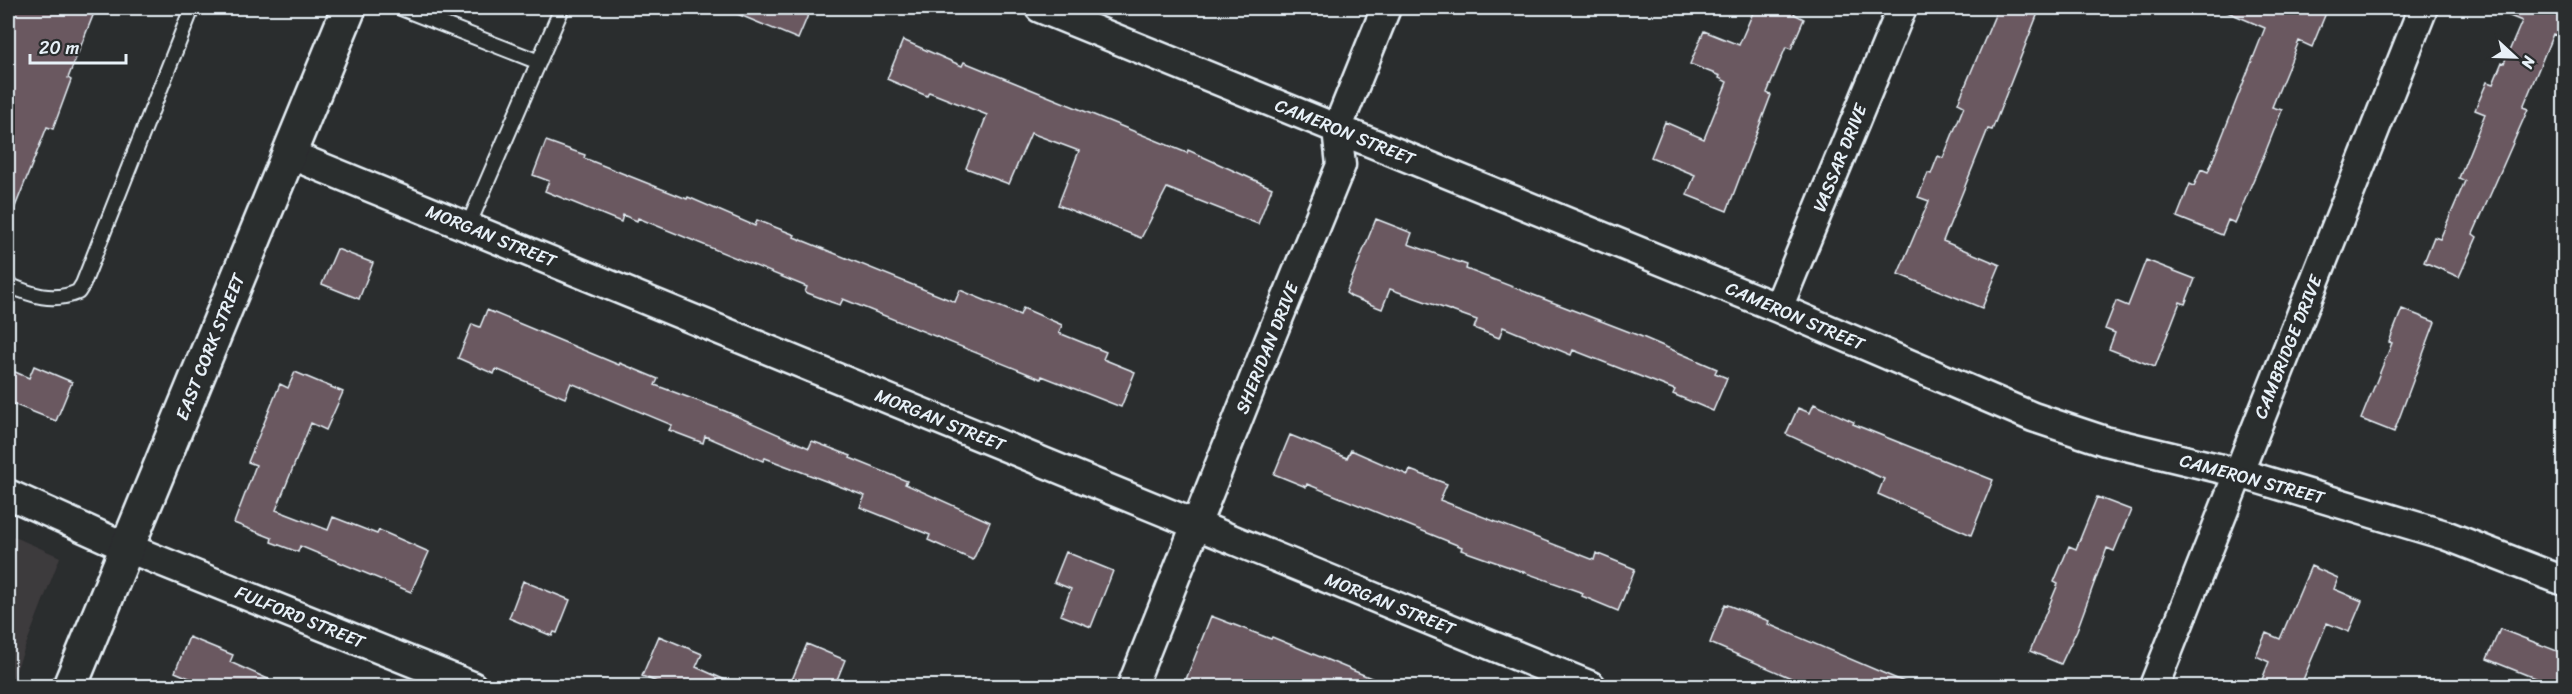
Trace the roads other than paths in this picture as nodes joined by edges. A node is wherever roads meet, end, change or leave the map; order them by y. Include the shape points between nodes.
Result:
1 (192, 8) edge
2 (349, 8) edge
3 (401, 8) edge
4 (562, 8) edge
5 (1040, 8) edge
6 (1386, 8) edge
7 (1902, 8) edge
8 (2422, 8) edge
9 (539, 62) junction
10 (1337, 129) junction
11 (289, 154) junction
12 (468, 226) junction
13 (8, 285) edge
14 (1779, 308) junction
15 (2239, 473) junction
16 (8, 494) edge
17 (1196, 526) junction
18 (128, 548) junction
19 (2565, 581) edge
20 (70, 687) edge
21 (472, 687) edge
22 (1132, 687) edge
23 (1591, 687) edge
24 (2154, 687) edge

1 - 13 lane via 78,292 53,299
2 - 11 street, EAST CORK STREET
3 - 9 lane
4 - 9 lane
5 - 10 street, CAMERON STREET
6 - 10 street, SHERIDAN DRIVE
7 - 14 street, VASSAR DRIVE
8 - 15 street, CAMBRIDGE DRIVE
9 - 12 lane
10 - 14 street, CAMERON STREET
10 - 17 street, SHERIDAN DRIVE via 1341,165
11 - 12 street, MORGAN STREET
11 - 18 street, EAST CORK STREET
12 - 17 street, MORGAN STREET
14 - 15 street, CAMERON STREET via 2033,417 2105,441
15 - 19 street, CAMERON STREET via 2445,535
15 - 24 street, CAMBRIDGE DRIVE
16 - 18 street, FULFORD STREET
17 - 22 street, SHERIDAN DRIVE
17 - 23 street, MORGAN STREET
18 - 20 street, EAST CORK STREET
18 - 21 street, FULFORD STREET

